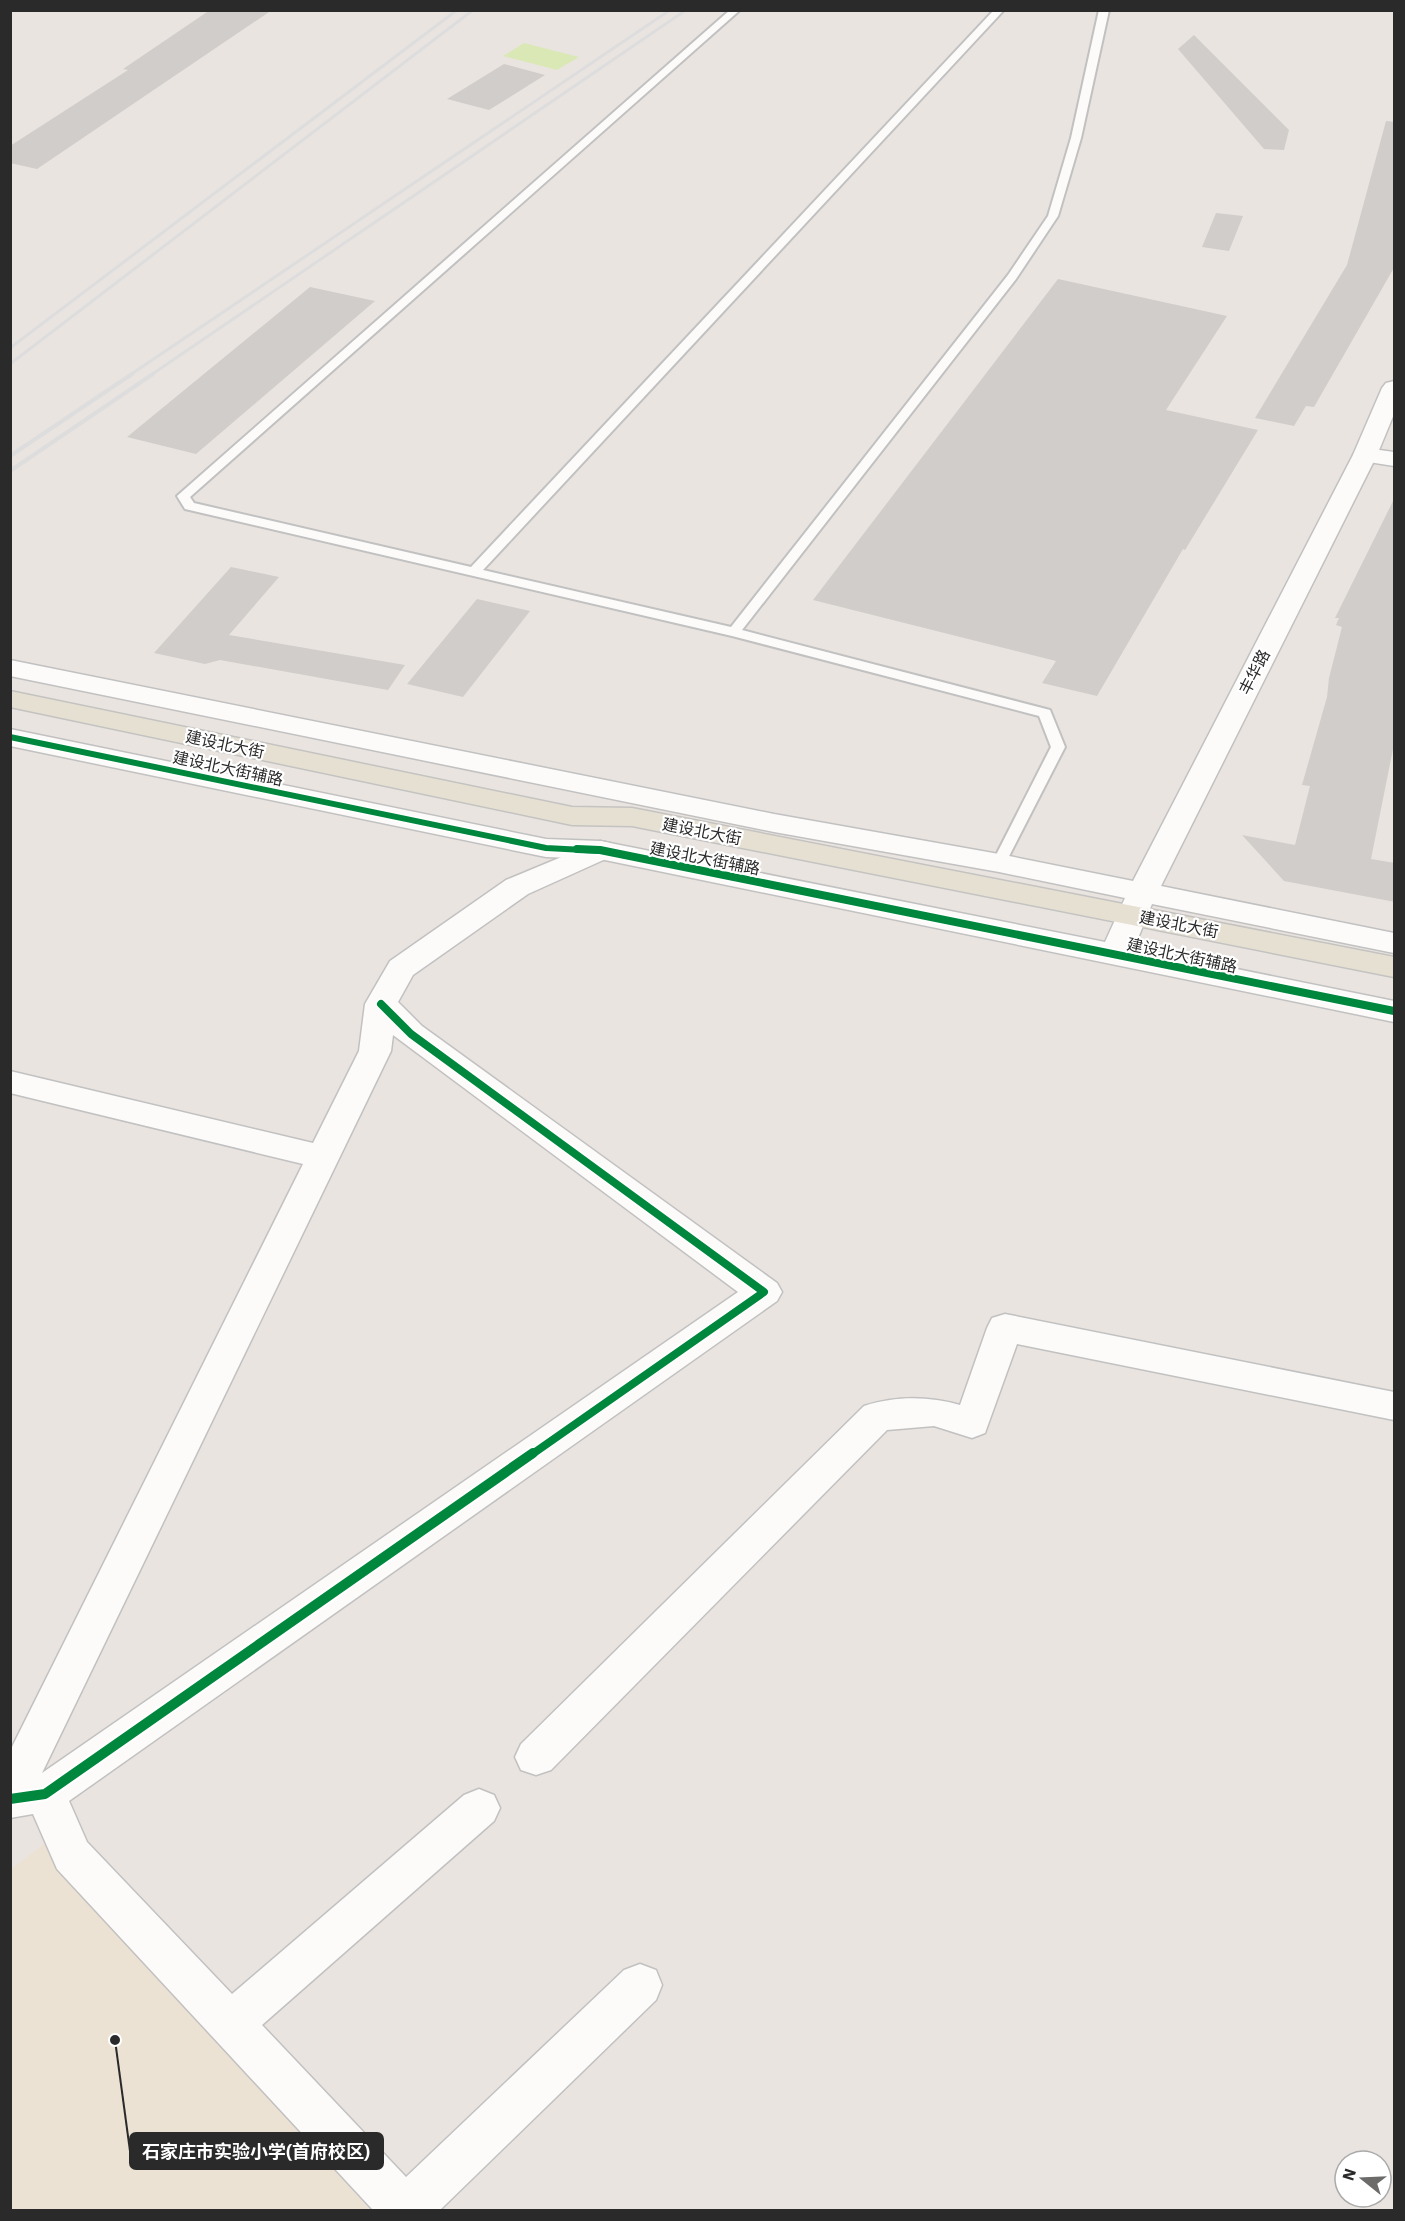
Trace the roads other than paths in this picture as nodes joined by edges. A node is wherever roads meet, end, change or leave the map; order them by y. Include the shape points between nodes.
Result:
1 (736, 10) edge
2 (1000, 10) edge
3 (1104, 10) edge
4 (1395, 388) edge
5 (1365, 455) junction
6 (1395, 459) edge
7 (474, 572) junction
8 (734, 632) junction
9 (10, 668) edge
10 (10, 699) edge
11 (10, 736) edge
12 (600, 850) junction
13 (999, 863) junction
14 (1128, 924) junction
15 (1395, 943) edge
16 (1395, 967) edge
17 (1395, 986) edge
18 (381, 1004) junction
19 (1395, 1011) edge
20 (10, 1082) edge
21 (323, 1157) junction
22 (1395, 1406) edge
23 (536, 1757) dead end
24 (22, 1796) edge
25 (479, 1808) dead end
26 (640, 1985) dead end
27 (230, 2024) junction
28 (406, 2211) edge

1 - 7 lane via 183,496 189,506
2 - 7 lane
3 - 8 lane via 1076,138 1053,216 1012,277
4 - 5 street, 丰华路
5 - 6 street
5 - 14 street, 丰华路
7 - 8 lane
8 - 13 lane via 1045,713 1058,747
9 - 13 street, 建设北大街辅路 via 774,823
10 - 14 main road, 建设北大街 via 572,816 603,829
11 - 12 street, 建设北大街辅路 via 546,848
12 - 14 street, 建设北大街辅路
12 - 18 street via 507,893 401,968
13 - 14 street, 建设北大街辅路
14 - 15 street, 建设北大街辅路
14 - 16 main road, 建设北大街
14 - 17 main road
14 - 19 street, 建设北大街辅路
18 - 21 street via 375,1051
18 - 24 street via 411,1034 764,1292
20 - 21 street
21 - 24 street via 30,1760
22 - 23 street via 1005,1328 972,1423 934,1412 877,1416
24 - 27 street
25 - 27 street
26 - 28 street
27 - 28 street

